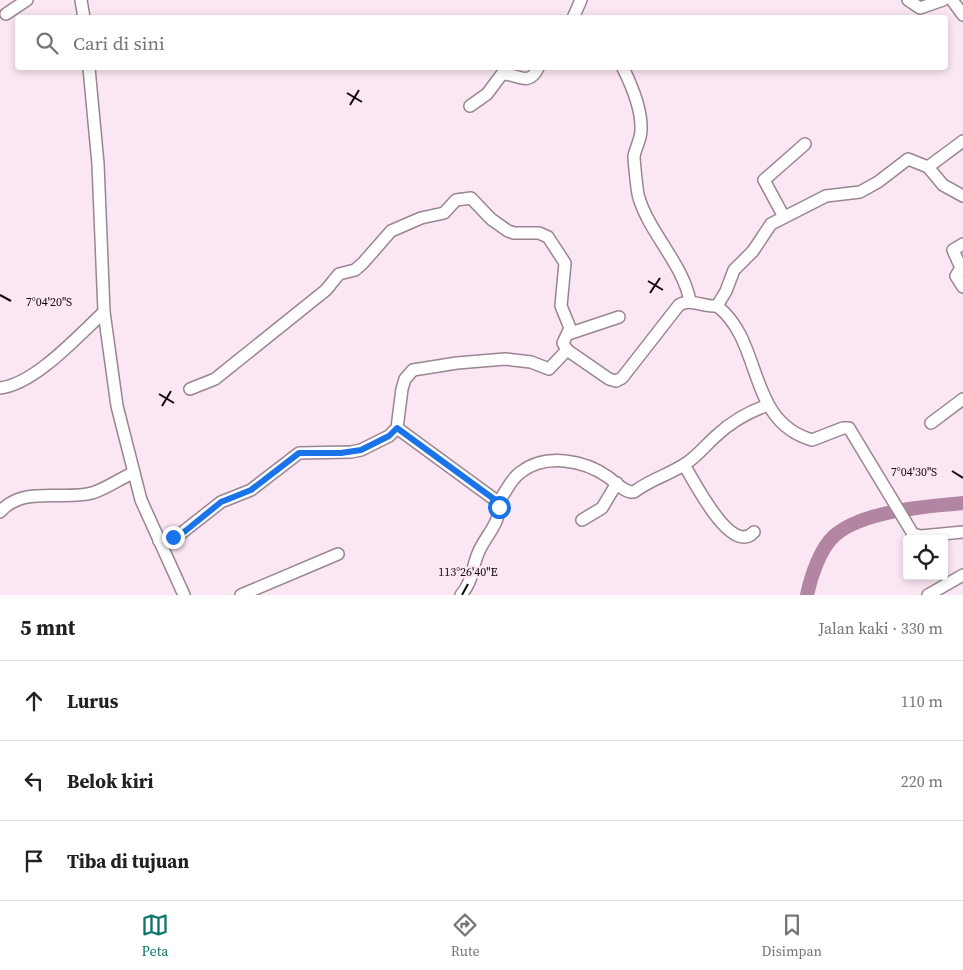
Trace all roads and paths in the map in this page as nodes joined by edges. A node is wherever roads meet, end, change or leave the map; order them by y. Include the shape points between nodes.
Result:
1 (27, 0) edge
2 (81, 0) edge
3 (581, 0) edge
4 (908, 0) edge
5 (943, 0) edge
6 (952, 0) edge
7 (6, 14) dead end
8 (84, 15) edge
9 (576, 15) edge
10 (963, 15) edge
11 (89, 70) edge
12 (536, 70) edge
13 (624, 70) edge
14 (470, 106) dead end
15 (963, 141) edge
16 (804, 144) dead end
17 (928, 167) junction
18 (963, 196) edge
19 (784, 217) junction
20 (963, 244) edge
21 (963, 286) edge
22 (690, 301) junction
23 (716, 306) junction
24 (104, 312) junction
25 (618, 317) dead end
26 (568, 334) junction
27 (567, 350) junction
28 (0, 388) edge
29 (190, 389) dead end
30 (963, 399) edge
31 (768, 405) junction
32 (931, 423) dead end
33 (397, 428) junction
34 (684, 465) junction
35 (133, 473) junction
36 (616, 483) junction
37 (498, 502) junction
38 (0, 512) edge
39 (582, 520) dead end
40 (754, 532) dead end
41 (963, 532) edge
42 (159, 541) junction
43 (338, 554) dead end
44 (963, 575) edge
45 (184, 595) edge
46 (241, 595) edge
47 (462, 595) edge
48 (928, 595) edge

1 - 7 street
2 - 8 street
3 - 9 street
4 - 5 street via 920,8
6 - 10 street
11 - 24 street via 98,164
12 - 14 street via 526,78 502,74 487,94
13 - 22 street via 636,99 641,124 634,159 638,195 653,229 687,288
15 - 17 street
16 - 19 street via 764,180
17 - 18 street via 939,182
17 - 19 street via 908,159 860,192 826,196
19 - 23 street via 768,226 753,251 740,263
20 - 21 street via 953,251 961,268 956,276
22 - 23 street
22 - 27 street via 675,308 619,380 604,376
23 - 31 street via 736,326
24 - 28 street via 47,363 22,381
24 - 35 street via 117,406
25 - 26 street
26 - 27 street via 563,343
26 - 29 street via 570,328 561,306 565,263 548,237 539,233 508,231 491,219 476,202 465,197 436,216 422,218 391,231 355,270 339,274 326,290 215,379
27 - 33 street via 551,369 531,362 505,359 413,370 402,388
30 - 32 street
31 - 34 street via 729,424
31 - 41 street via 779,422 808,439 849,428 913,534
33 - 37 street
33 - 42 street via 389,436 361,450 299,453 251,490 221,502 179,535
34 - 36 street via 650,480 634,492
34 - 40 street via 723,527 742,537
35 - 38 street via 92,493 34,496 14,501
35 - 42 street
36 - 37 street via 583,464 554,461 532,465 520,472
36 - 39 street via 602,508
37 - 47 street via 497,519 477,555 470,585
42 - 45 street
43 - 46 street
44 - 48 street

